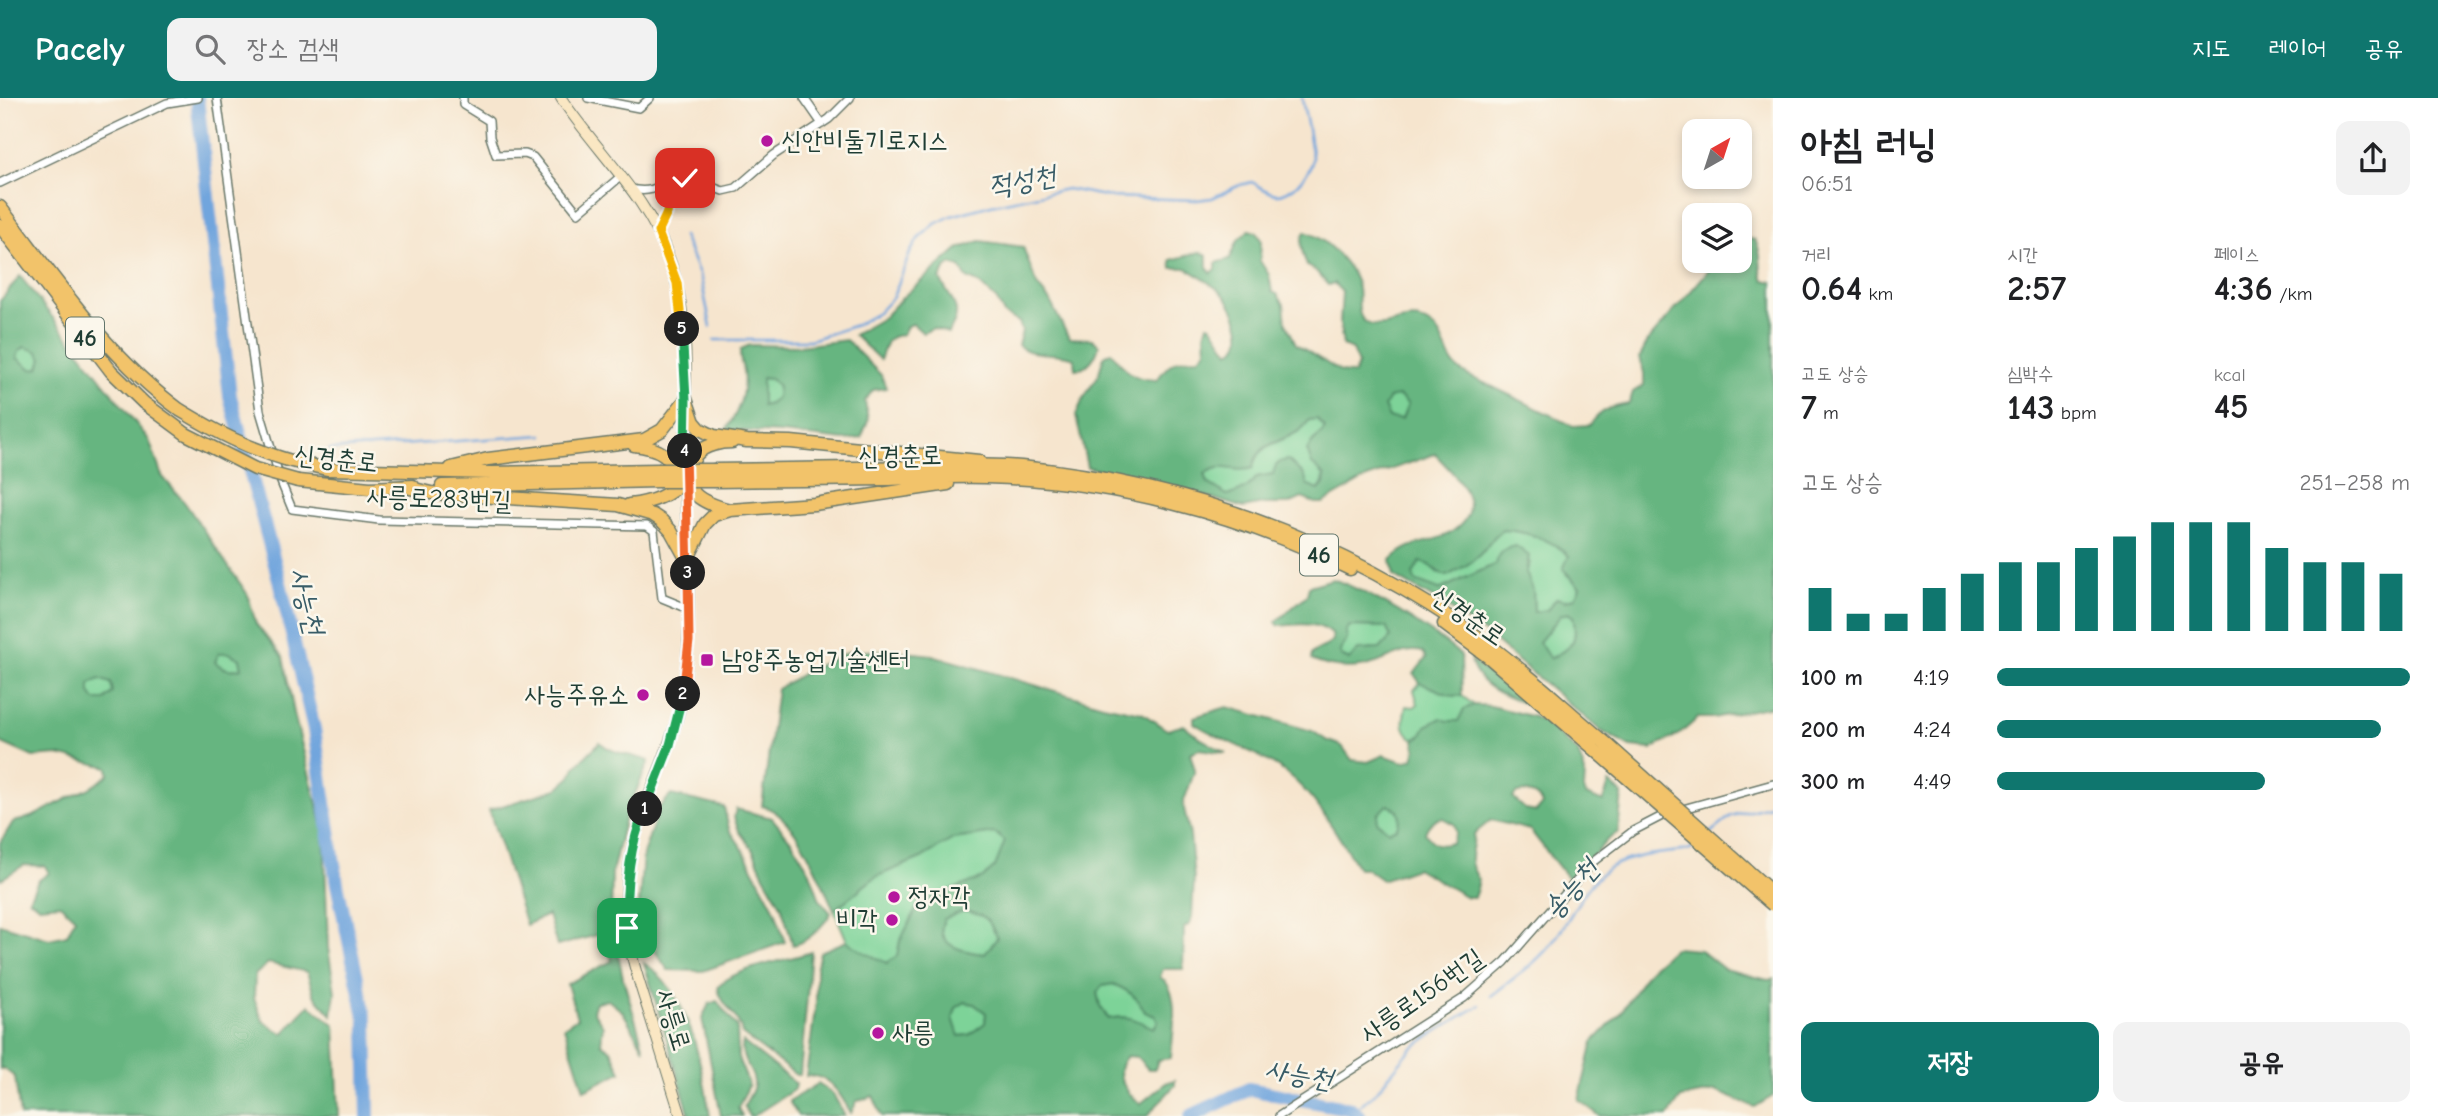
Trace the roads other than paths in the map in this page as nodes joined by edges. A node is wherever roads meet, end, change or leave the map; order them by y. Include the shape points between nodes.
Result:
1 (198, 98) edge
2 (217, 98) edge
3 (463, 98) edge
4 (561, 98) edge
5 (588, 98) edge
6 (650, 98) edge
7 (804, 98) edge
8 (850, 98) edge
9 (167, 101) edge
10 (822, 124) junction
11 (620, 177) junction
12 (673, 177) junction
13 (1, 181) edge
14 (629, 188) junction
15 (0, 207) edge
16 (0, 226) edge
17 (658, 232) junction
18 (686, 399) junction
19 (747, 441) junction
20 (622, 444) junction
21 (1017, 466) junction
22 (434, 471) junction
23 (658, 476) junction
24 (714, 476) junction
25 (986, 477) junction
26 (685, 480) junction
27 (406, 486) junction
28 (618, 505) junction
29 (730, 510) junction
30 (687, 560) junction
31 (689, 609) junction
32 (1603, 748) junction
33 (1773, 784) edge
34 (1773, 894) edge
35 (1773, 905) edge
36 (1282, 1114) edge
37 (681, 1116) edge

1 - 9 street
2 - 31 street, 사릉로283번길 via 260,411 292,509 379,520 647,526 654,531 662,598
3 - 11 street via 463,105 489,121 496,155 533,156 578,213
4 - 11 street, 사릉로
5 - 6 street via 639,108
7 - 10 street
8 - 10 street
9 - 13 street
10 - 12 street via 729,191
11 - 14 street, 사릉로
12 - 14 street via 652,190
12 - 17 street via 666,216
14 - 17 street, 사릉로
15 - 22 highway, 신경춘로 / 46, bridge via 99,335 180,410 251,449 290,461 327,469
16 - 27 highway, 신경춘로 / 46, bridge via 111,370 144,403 186,434 256,469 299,481 370,488
17 - 18 street, 사릉로 via 680,295
18 - 19 highway via 700,429
18 - 20 highway via 655,436
18 - 26 street, 사릉로
19 - 21 highway
19 - 26 highway via 703,450
20 - 22 highway via 488,459
20 - 26 highway via 663,453
21 - 24 highway, 신경춘로 / 46
21 - 32 highway, 신경춘로 / 46 via 1157,489 1238,512 1322,546 1393,583 1483,640
22 - 23 highway, 신경춘로 / 46
23 - 24 highway, 신경춘로 / 46, bridge
23 - 27 highway, 신경춘로 / 46
24 - 25 highway, 신경춘로 / 46
25 - 29 highway via 814,504
25 - 32 highway, 신경춘로 / 46 via 1128,493 1284,539 1387,589 1441,622
26 - 28 highway via 657,499
26 - 29 highway via 705,501
26 - 30 street, 사릉로
27 - 28 highway via 431,493
28 - 30 highway via 662,521
29 - 30 highway via 705,524
30 - 31 street, 사릉로
31 - 37 street, 사릉로 via 681,705 636,831 626,910 639,982
32 - 34 highway, 신경춘로 / 46, bridge
32 - 35 highway, 신경춘로 / 46, bridge
33 - 36 street, 사릉로156번길 via 1667,814 1622,838 1586,870 1483,983

